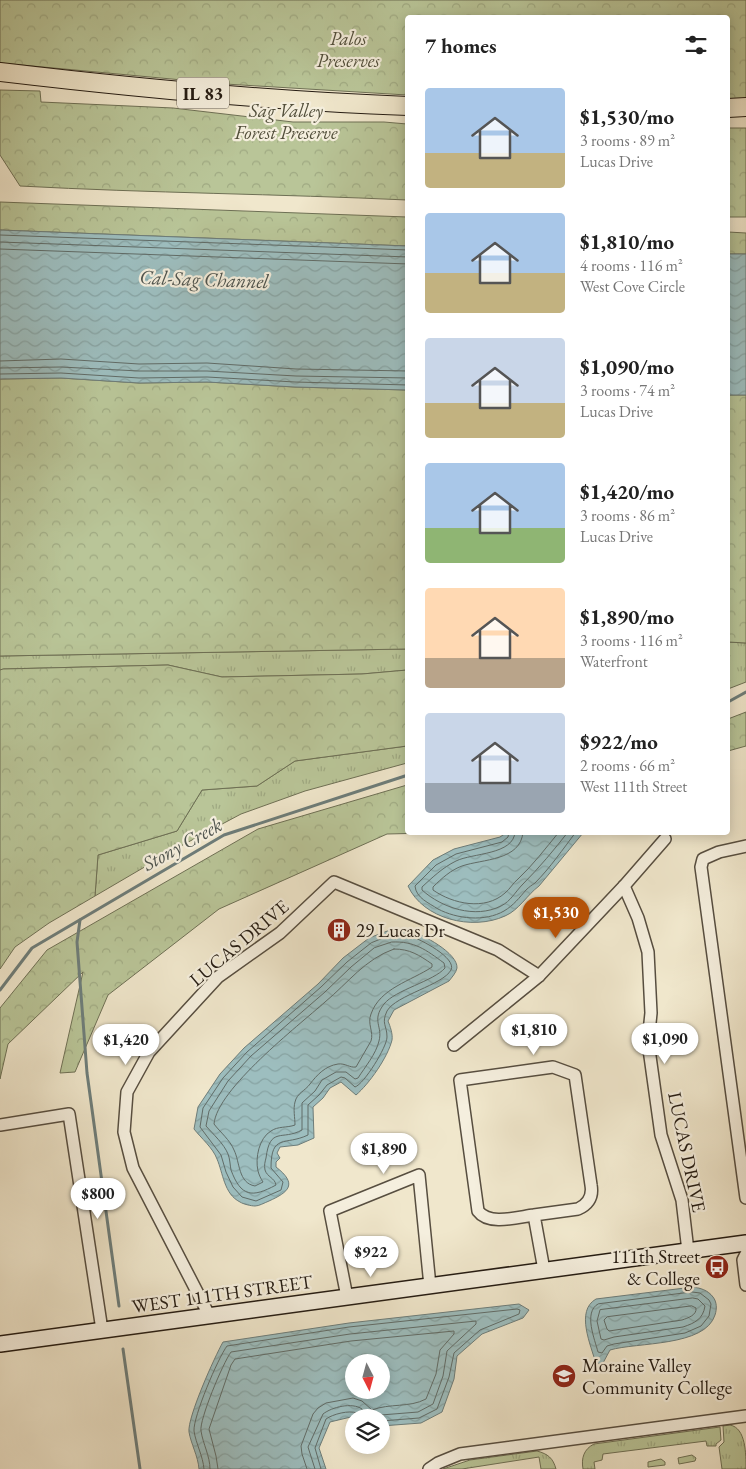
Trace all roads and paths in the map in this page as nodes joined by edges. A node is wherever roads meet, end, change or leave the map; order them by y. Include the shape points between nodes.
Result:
1 (0, 72) edge
2 (405, 106) edge
3 (746, 107) edge
4 (730, 108) edge
5 (664, 839) dead end
6 (746, 846) edge
7 (624, 886) junction
8 (539, 976) junction
9 (454, 1045) dead end
10 (0, 1125) edge
11 (746, 1198) edge
12 (534, 1215) junction
13 (746, 1243) edge
14 (688, 1251) junction
15 (746, 1254) edge
16 (544, 1270) junction
17 (746, 1285) edge
18 (430, 1286) junction
19 (347, 1297) junction
20 (209, 1315) junction
21 (102, 1330) junction
22 (0, 1344) edge
23 (746, 1416) edge
24 (429, 1469) edge

1 - 2 main road, IL 83 via 330,103
3 - 4 main road
5 - 7 street
6 - 11 street via 709,856 703,859 701,867
7 - 8 street
7 - 14 street, LUCAS DRIVE via 648,952 651,1013 648,1042 661,1135 682,1200
8 - 9 street
8 - 20 street, LUCAS DRIVE via 498,950 334,882 280,933 218,977 149,1052 127,1092 124,1132 133,1168
10 - 21 street via 69,1114
12 - 12 street via 578,1209 591,1196 575,1075 553,1067 460,1080 478,1211 487,1219 494,1220
12 - 16 street
13 - 14 main road, WEST 111TH STREET
14 - 16 main road, WEST 111TH STREET
15 - 17 street via 743,1260
16 - 18 main road, WEST 111TH STREET
18 - 19 main road, WEST 111TH STREET
18 - 19 street via 419,1175 330,1211
19 - 20 main road, WEST 111TH STREET
20 - 21 main road, WEST 111TH STREET
21 - 22 main road, WEST 111TH STREET
23 - 24 street via 460,1454

